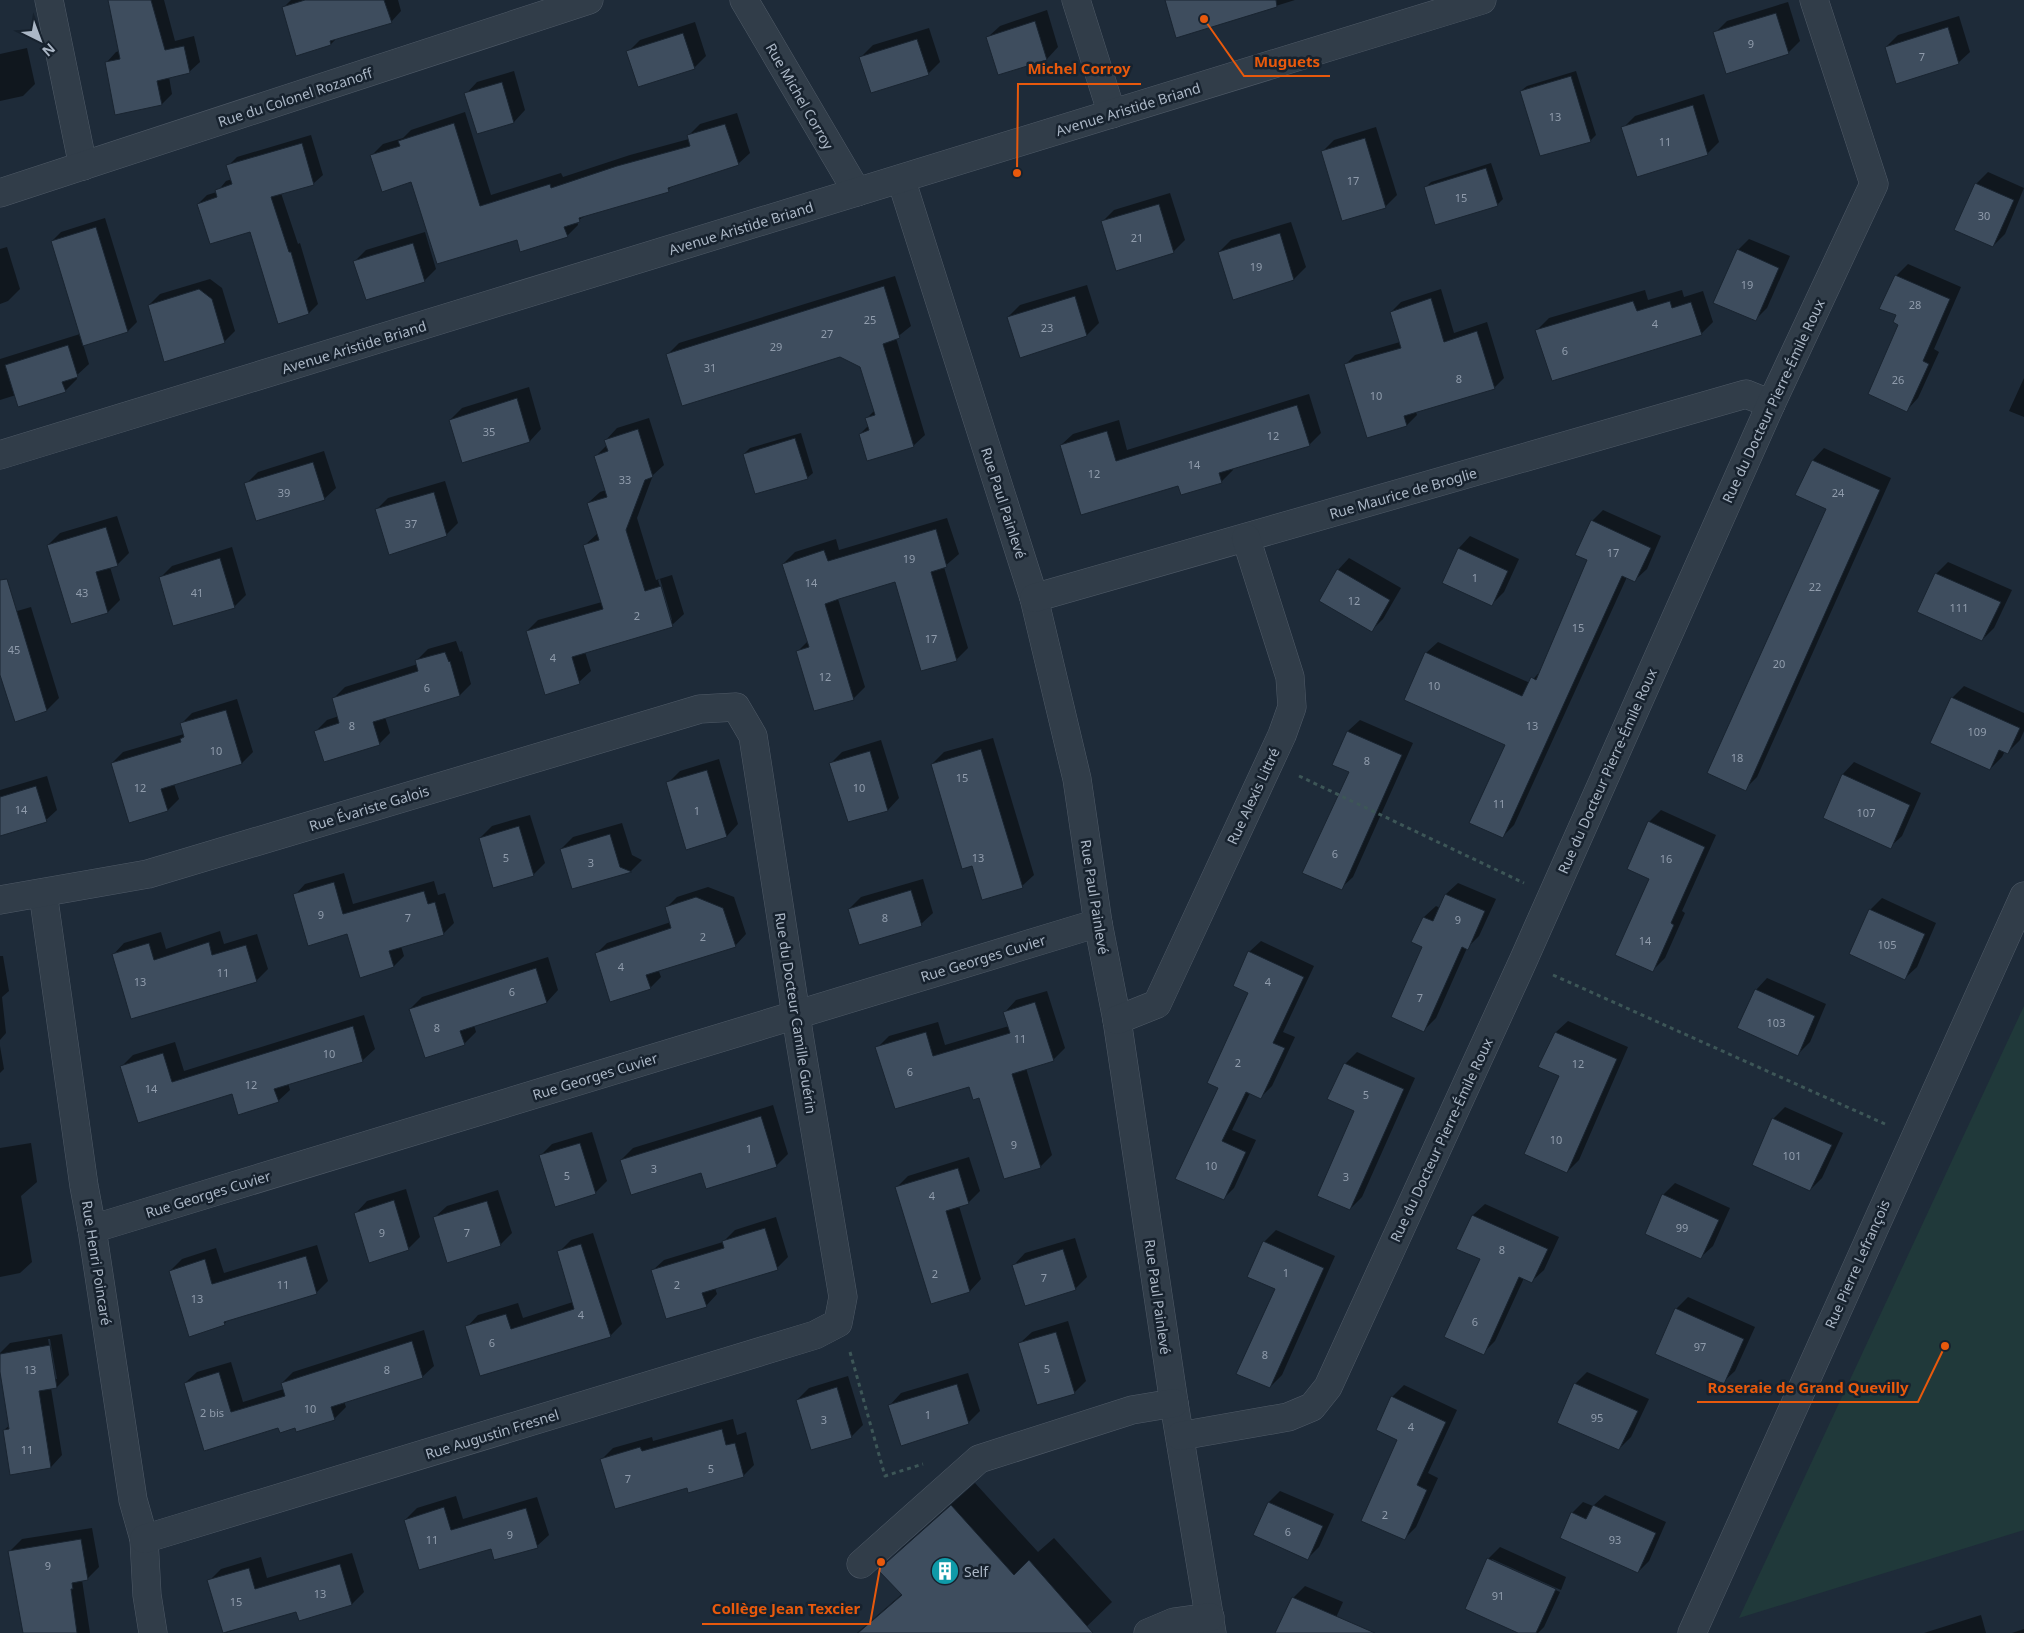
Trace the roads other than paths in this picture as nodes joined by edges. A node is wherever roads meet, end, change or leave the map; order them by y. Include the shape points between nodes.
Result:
1 (49, 0) edge
2 (589, 0) edge
3 (744, 0) edge
4 (1076, 0) edge
5 (1482, 0) edge
6 (1814, 0) edge
7 (1112, 114) junction
8 (83, 166) junction
9 (901, 179) junction
10 (857, 192) junction
11 (0, 193) edge
12 (1771, 404) junction
13 (0, 455) edge
14 (1246, 538) junction
15 (1034, 598) junction
16 (736, 707) joint
17 (43, 893) junction
18 (2024, 896) edge
19 (0, 900) edge
20 (1098, 923) junction
21 (796, 1015) junction
22 (1116, 1020) junction
23 (92, 1229) junction
24 (838, 1324) joint
25 (1174, 1403) junction
26 (1180, 1436) junction
27 (144, 1540) junction
28 (861, 1564) dead end
29 (1211, 1625) edge
30 (153, 1633) edge
31 (1148, 1633) edge
32 (1692, 1633) edge

1 - 8 street
2 - 8 street, Rue du Colonel Rozanoff
3 - 10 street, Rue Michel Corroy
4 - 7 street
5 - 7 street, Avenue Aristide Briand
6 - 12 street, Rue du Docteur Pierre-Émile Roux via 1874,184
7 - 9 street, Avenue Aristide Briand
8 - 11 street, Rue du Colonel Rozanoff
9 - 10 street, Avenue Aristide Briand
9 - 15 street, Rue Paul Painlevé
10 - 13 street, Avenue Aristide Briand
12 - 14 street, Rue Maurice de Broglie via 1746,394
12 - 26 street, Rue du Docteur Pierre-Émile Roux via 1523,961 1328,1387 1312,1407 1288,1417
14 - 15 street, Rue Maurice de Broglie
14 - 22 street, Rue Alexis Littré via 1290,677 1292,707 1157,1004
15 - 20 street, Rue Paul Painlevé via 1077,779
16 - 17 street, Rue Évariste Galois via 700,709 148,874
16 - 21 street, Rue du Docteur Camille Guérin via 753,736
17 - 19 street, Rue Évariste Galois
17 - 23 street, Rue Henri Poincaré
18 - 32 street, Rue Pierre Lefrançois
20 - 21 street, Rue Georges Cuvier
20 - 22 street, Rue Paul Painlevé
21 - 23 street, Rue Georges Cuvier
21 - 24 street, Rue du Docteur Camille Guérin via 843,1297
22 - 25 street, Rue Paul Painlevé
23 - 27 street, Rue Henri Poincaré via 134,1500
24 - 27 street, Rue Augustin Fresnel via 815,1336
25 - 26 street, Rue Paul Painlevé
25 - 28 street via 1132,1410 979,1459
26 - 29 street, Rue Paul Painlevé
27 - 30 street, Rue Henri Poincaré
29 - 31 street via 1174,1622

